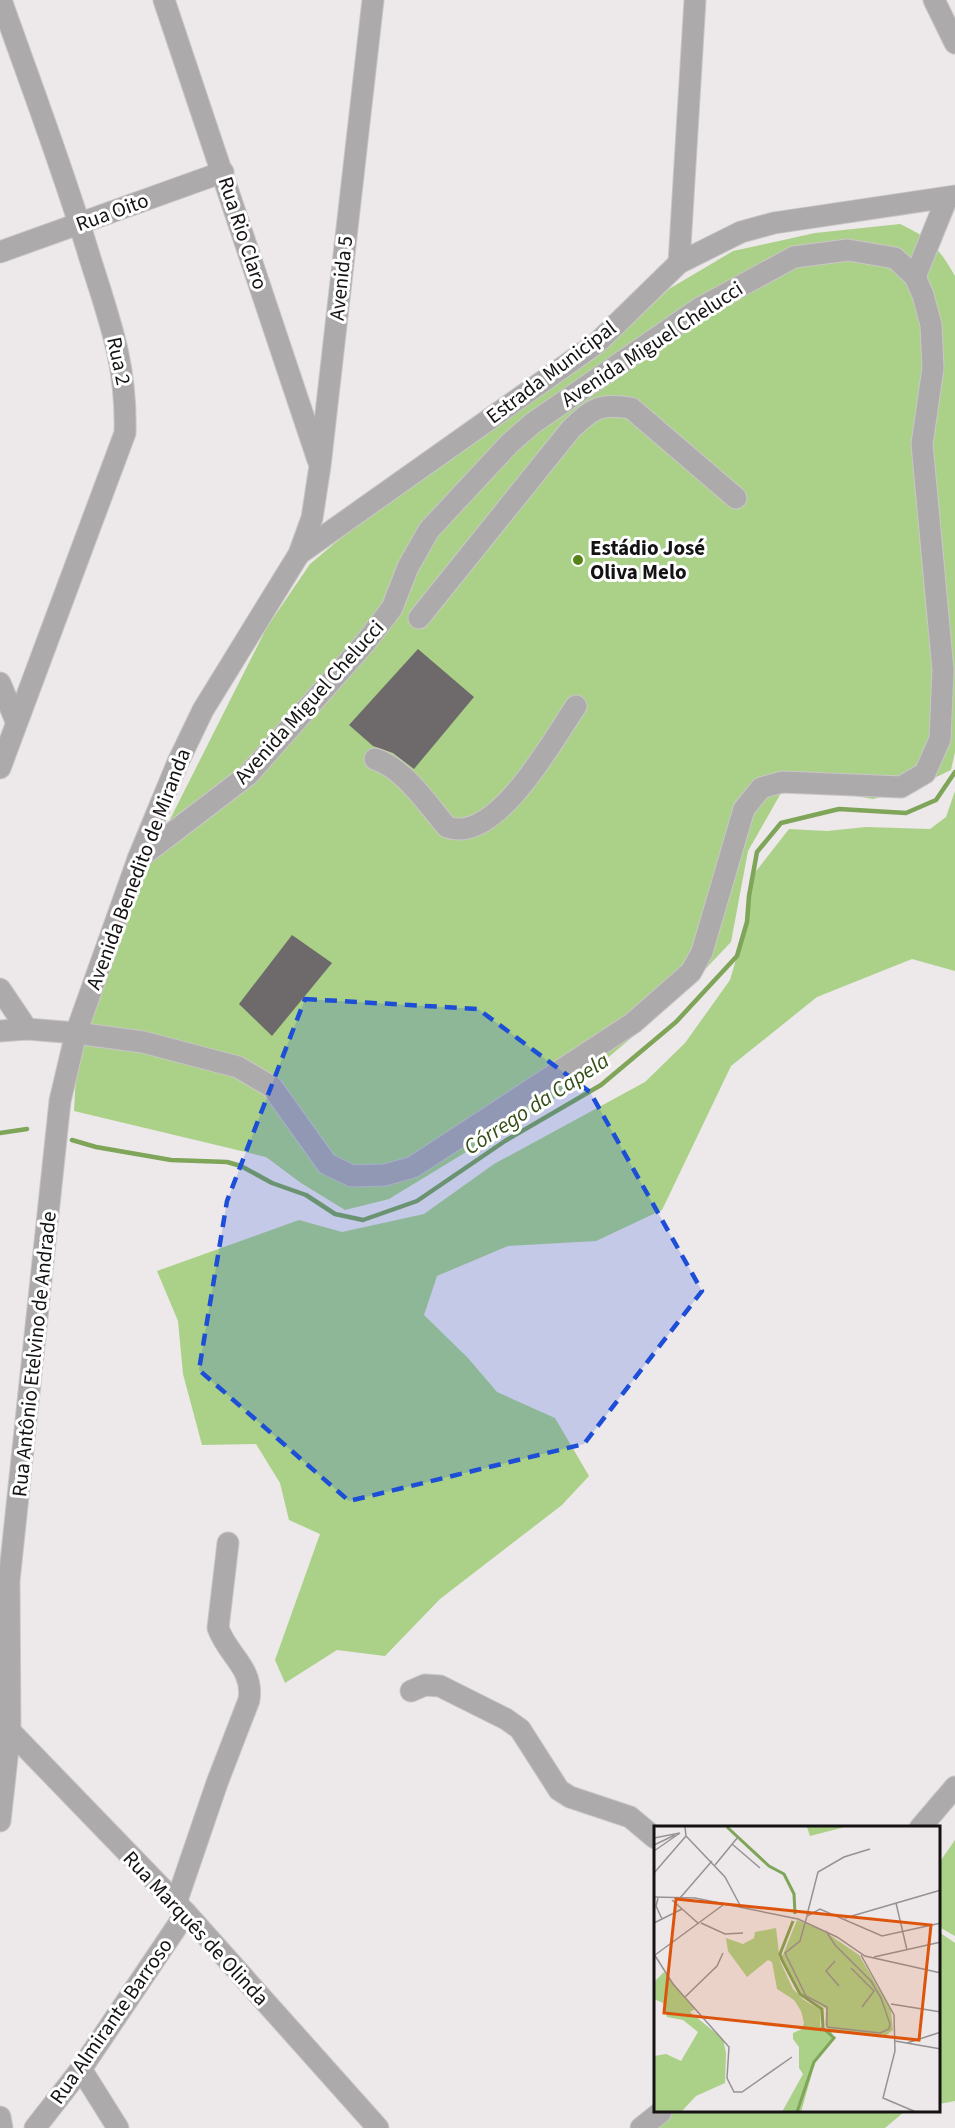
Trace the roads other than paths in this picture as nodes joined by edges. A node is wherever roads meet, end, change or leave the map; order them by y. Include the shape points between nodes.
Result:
1 (1, 0) edge
2 (164, 0) edge
3 (373, 0) edge
4 (695, 0) edge
5 (934, 0) edge
6 (955, 43) edge
7 (223, 172) junction
8 (951, 197) edge
9 (79, 223) junction
10 (0, 252) edge
11 (679, 263) junction
12 (915, 277) junction
13 (320, 466) junction
14 (736, 498) dead end
15 (299, 554) junction
16 (419, 618) dead end
17 (0, 683) edge
18 (576, 706) dead end
19 (16, 721) junction
20 (375, 759) dead end
21 (0, 768) edge
22 (138, 859) junction
23 (0, 989) edge
24 (27, 1029) junction
25 (0, 1030) edge
26 (76, 1033) junction
27 (228, 1543) dead end
28 (4, 1584) edge
29 (411, 1691) dead end
30 (10, 1731) junction
31 (955, 1786) edge
32 (0, 1821) edge
33 (922, 1826) edge
34 (654, 1837) edge
35 (181, 1908) junction
36 (81, 2069) junction
37 (661, 2113) edge
38 (0, 2117) edge
39 (2, 2128) edge
40 (35, 2128) edge
41 (118, 2128) edge
42 (378, 2128) edge
43 (641, 2128) edge

1 - 9 street, Rua 2
2 - 7 street, Rua Rio Claro
3 - 13 street, Avenida 5
4 - 11 street
5 - 6 street
7 - 9 street, Rua Oito
7 - 13 street, Rua Rio Claro
8 - 11 street, Estrada Municipal via 774,223 741,232
8 - 12 street
9 - 10 street, Rua Oito
9 - 19 street, Rua 2 via 120,353 126,394 125,433
11 - 15 street, Estrada Municipal via 597,343
12 - 22 street, Avenida Miguel Chelucci via 895,258 848,250 794,256 700,308 533,423 429,530 408,567 392,608 248,775
12 - 26 street via 931,325 933,368 922,444 943,670 940,739 925,772 901,787 782,783 761,788 744,809 717,907 691,972 633,1023 412,1167 385,1175 352,1176 327,1164 272,1087 238,1067 143,1042
13 - 15 street, Avenida 5 via 312,518
14 - 16 street via 631,408 610,405 592,410 571,429
15 - 22 street, Avenida Benedito de Miranda via 203,710
17 - 19 street
18 - 20 street via 511,800 471,827 447,827 408,782
19 - 21 street, Rua 2
22 - 26 street, Avenida Benedito de Miranda
23 - 24 street
24 - 25 street
24 - 26 street
26 - 28 street, Rua Antônio Etelvino de Andrade via 60,1101
27 - 35 street, Rua Almirante Barroso via 218,1628 249,1679 250,1694
28 - 30 street, Rua Antônio Etelvino de Andrade
29 - 34 street via 425,1685 440,1686 506,1719 520,1729 559,1790 630,1817
30 - 32 street, Rua Antônio Etelvino de Andrade
30 - 35 street, Rua Marquês de Olinda
31 - 33 street
35 - 36 street, Rua Almirante Barroso
35 - 42 street, Rua Marquês de Olinda
36 - 40 street, Rua Almirante Barroso
36 - 41 street
37 - 43 street
38 - 39 street

